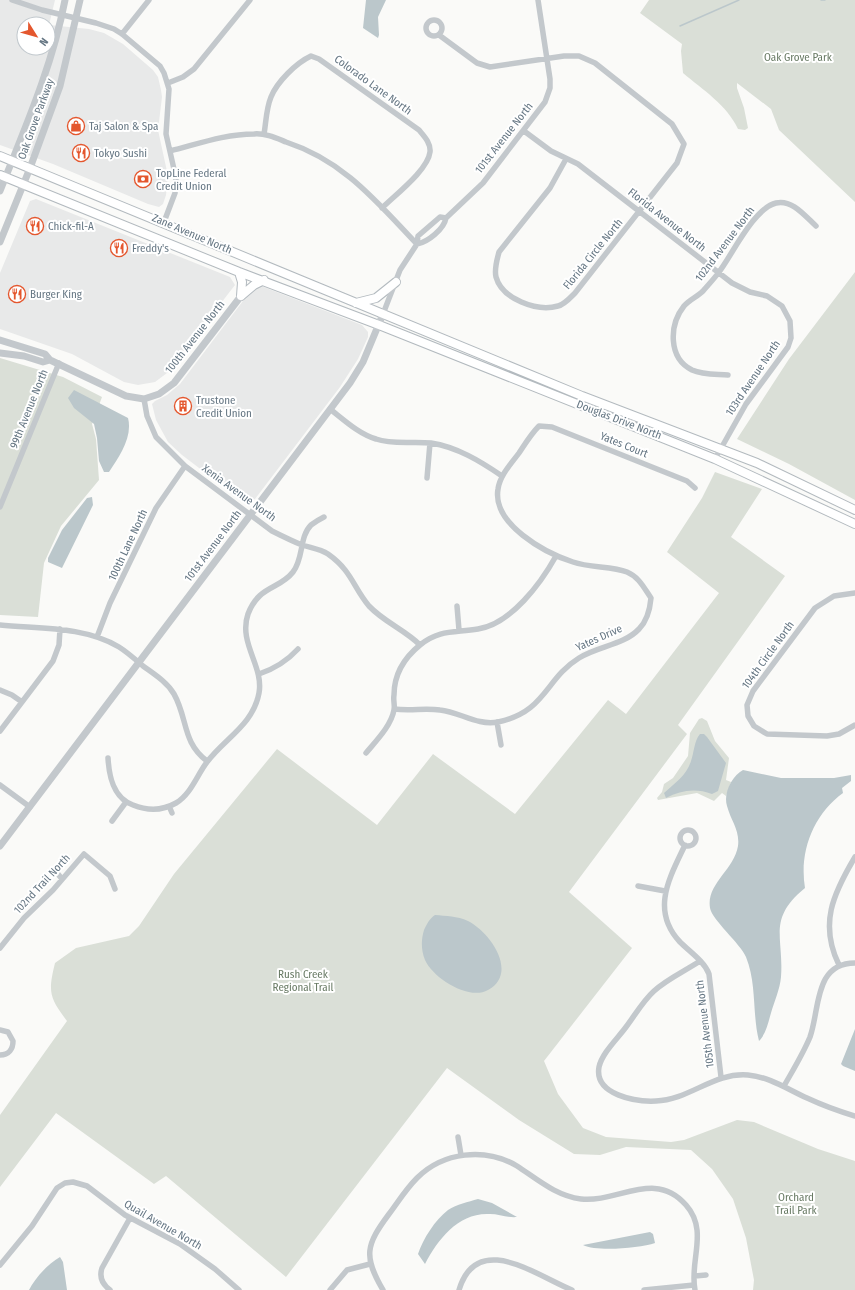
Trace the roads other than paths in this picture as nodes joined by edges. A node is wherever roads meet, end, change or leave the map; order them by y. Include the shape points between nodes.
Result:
1 (12, 0) edge
2 (65, 0) edge
3 (80, 0) edge
4 (149, 0) edge
5 (250, 0) edge
6 (538, 0) edge
7 (62, 15) junction
8 (77, 18) junction
9 (122, 34) junction
10 (439, 35) dead end
11 (548, 58) junction
12 (168, 82) junction
13 (524, 131) junction
14 (264, 134) junction
15 (170, 151) junction
16 (0, 156) edge
17 (566, 159) junction
18 (12, 161) junction
19 (30, 168) junction
20 (3, 176) edge
21 (24, 184) junction
22 (0, 191) edge
23 (382, 208) junction
24 (640, 212) junction
25 (446, 218) junction
26 (164, 222) junction
27 (816, 226) dead end
28 (0, 242) edge
29 (417, 244) junction
30 (239, 272) junction
31 (719, 272) junction
32 (264, 280) junction
33 (396, 282) junction
34 (241, 296) junction
35 (356, 303) junction
36 (383, 314) junction
37 (379, 325) junction
38 (791, 328) joint
39 (0, 340) edge
40 (0, 352) edge
41 (50, 360) junction
42 (59, 363) junction
43 (728, 375) dead end
44 (144, 399) junction
45 (330, 409) junction
46 (542, 425) joint
47 (430, 443) junction
48 (720, 449) junction
49 (716, 459) junction
50 (185, 466) junction
51 (502, 476) junction
52 (426, 478) dead end
53 (695, 488) dead end
54 (0, 507) edge
55 (855, 510) edge
56 (250, 516) junction
57 (324, 517) dead end
58 (855, 524) edge
59 (303, 545) junction
60 (556, 556) junction
61 (855, 593) edge
62 (457, 606) dead end
63 (0, 625) edge
64 (60, 629) junction
65 (459, 630) junction
66 (97, 637) junction
67 (420, 645) junction
68 (298, 649) dead end
69 (139, 662) junction
70 (259, 674) junction
71 (0, 690) edge
72 (22, 702) junction
73 (394, 709) junction
74 (498, 722) junction
75 (855, 725) edge
76 (0, 731) edge
77 (501, 745) dead end
78 (366, 753) dead end
79 (108, 758) dead end
80 (207, 761) junction
81 (0, 785) edge
82 (126, 802) junction
83 (169, 806) junction
84 (30, 807) junction
85 (172, 813) dead end
86 (112, 821) dead end
87 (685, 845) dead end
88 (0, 846) edge
89 (855, 857) edge
90 (638, 886) dead end
91 (116, 889) dead end
92 (665, 891) junction
93 (0, 948) edge
94 (700, 961) junction
95 (855, 963) edge
96 (839, 965) junction
97 (0, 1030) edge
98 (0, 1056) edge
99 (721, 1077) junction
100 (784, 1086) junction
101 (855, 1116) edge
102 (458, 1137) dead end
103 (461, 1155) junction
104 (130, 1218) junction
105 (370, 1264) junction
106 (0, 1265) edge
107 (706, 1275) dead end
108 (695, 1276) junction
109 (695, 1288) edge
110 (110, 1290) edge
111 (239, 1290) edge
112 (330, 1290) edge
113 (383, 1290) edge
114 (459, 1290) edge
115 (572, 1290) edge
116 (644, 1290) edge

1 - 7 street
2 - 7 street, Oak Grove Parkway
3 - 8 street, Oak Grove Parkway
4 - 9 street
5 - 12 street via 194,69 182,78
6 - 11 street, 101st Avenue North
7 - 8 street
7 - 18 street, Oak Grove Parkway via 44,80
8 - 9 street via 104,25
8 - 19 street, Oak Grove Parkway via 60,86
9 - 12 street via 160,66
10 - 11 street, Florida Circle North via 477,63 490,67
11 - 13 street, 101st Avenue North via 550,88 545,102
11 - 24 street, Florida Circle North via 570,55 595,63 672,124 680,136 684,144 677,164
12 - 15 street via 170,97 165,126
13 - 17 street, Florida Avenue North
13 - 25 street, 101st Avenue North via 483,183
14 - 15 street via 223,136
14 - 23 street via 297,145 329,161 351,177
14 - 23 street, Colorado Lane North via 274,91 296,64 311,56 319,59 419,130 428,142 430,152 424,166
15 - 26 street via 176,184
16 - 18 main road, Zane Avenue North
17 - 24 street, Florida Avenue North via 578,164
17 - 24 street, Florida Circle North via 550,188 499,252 496,276 501,288 510,296 536,306 559,306 576,293
18 - 19 main road, Zane Avenue North
18 - 20 street, Oak Grove Parkway
19 - 21 street, Oak Grove Parkway
19 - 26 main road, Zane Avenue North
20 - 21 main road, Zane Avenue North
20 - 22 street, Oak Grove Parkway
21 - 28 street, Oak Grove Parkway
21 - 30 main road, Zane Avenue North
23 - 29 street
24 - 31 street, Florida Avenue North
25 - 29 street, 101st Avenue North via 445,224 425,242
25 - 29 street, 101st Avenue North via 440,218 418,236
26 - 35 main road, Zane Avenue North
27 - 31 street, 102nd Avenue North via 796,207 780,202 774,203 766,207 740,238
29 - 33 street, 101st Avenue North
30 - 32 main road, Zane Avenue North
30 - 34 main road via 242,282
31 - 38 street, Florida Avenue North via 742,289 776,301 787,313
31 - 43 street, 102nd Avenue North via 703,291 685,305 678,315 673,337 674,348 684,365 703,373
32 - 34 main road
32 - 37 main road, Zane Avenue North
33 - 35 main road via 376,298
33 - 36 street, 101st Avenue North
34 - 44 street, 100th Avenue North via 174,383 159,394
35 - 36 main road, Zane Avenue North
36 - 37 street, 101st Avenue North
36 - 48 main road, Douglas Drive North via 582,396
37 - 45 street, 101st Avenue North via 363,362
37 - 49 main road, Douglas Drive North
38 - 48 street, 103rd Avenue North via 788,347 746,404
39 - 41 street via 45,354
40 - 41 street via 43,362
41 - 42 street
42 - 44 street via 126,396
42 - 54 street, 99th Avenue North
44 - 50 street, Xenia Avenue North via 147,416 156,437
45 - 47 street via 376,440
45 - 56 street, 101st Avenue North
46 - 51 street, Yates Drive via 533,431
46 - 53 street, Yates Court via 687,481
47 - 51 street via 451,448 482,462
47 - 52 street
48 - 49 street, 103rd Avenue North
48 - 55 main road, Douglas Drive North via 800,482
49 - 58 main road, Douglas Drive North
50 - 56 street, Xenia Avenue North
50 - 66 street, 100th Lane North via 156,508 110,603
51 - 60 street, Yates Drive via 497,497 504,517 513,528
56 - 59 street, Xenia Avenue North via 286,539
56 - 69 street, 101st Avenue North
57 - 59 street via 312,524 306,532
59 - 67 street, Xenia Avenue North via 318,549 341,564 370,606
59 - 70 street via 299,563 292,574 262,592 248,615 245,630
60 - 65 street via 544,577 513,610 479,629
60 - 74 street, Yates Drive via 588,566 621,570 634,576 651,598 650,607 639,629 630,636 581,657 559,675 536,705 518,716
61 - 75 street, 104th Circle North via 834,596 815,608 753,691 747,710 757,729 778,736 827,736 839,734
62 - 65 street
63 - 64 street
64 - 66 street
64 - 72 street via 56,656
65 - 67 street via 433,637
66 - 69 street via 119,647
67 - 73 street via 400,668 395,682
68 - 70 street via 291,657
69 - 80 street via 164,682 174,694 188,737
69 - 84 street, 101st Avenue North
70 - 80 street via 259,692 254,710 244,724
71 - 72 street
72 - 76 street
73 - 74 street, Yates Drive via 441,710 481,722
73 - 78 street via 388,724
74 - 77 street
79 - 82 street via 109,774 116,791
80 - 83 street via 187,793 181,800
81 - 84 street
82 - 83 street via 144,809 161,809
82 - 86 street
83 - 85 street
84 - 88 street, 101st Avenue North
87 - 92 street, 105th Avenue North
89 - 96 street via 838,888 829,922 829,941
90 - 92 street
91 - 93 street, 102nd Trail North via 110,876 84,854 60,877
92 - 94 street, 105th Avenue North via 666,917 671,930
94 - 99 street, 105th Avenue North via 707,970 710,980
94 - 99 street via 657,988 648,997 604,1057 599,1067 600,1077 610,1092 644,1101 655,1101 673,1098
95 - 96 street
96 - 100 street via 830,972 821,986 810,1036
97 - 98 street via 8,1032 13,1041 11,1050
99 - 100 street via 749,1075
100 - 101 street via 820,1104
102 - 103 street
103 - 105 street via 440,1162 412,1184 372,1238
103 - 108 street via 485,1155 504,1160 553,1190 575,1198 601,1198 644,1188 667,1191 688,1207 697,1226
104 - 106 street, Quail Avenue North via 81,1183 73,1182 61,1186
104 - 110 street via 100,1274 102,1281
104 - 111 street, Quail Avenue North via 190,1250
105 - 112 street via 347,1270
105 - 113 street
107 - 108 street
108 - 109 street
109 - 116 street
114 - 115 street via 464,1278 476,1264 494,1259 512,1263

